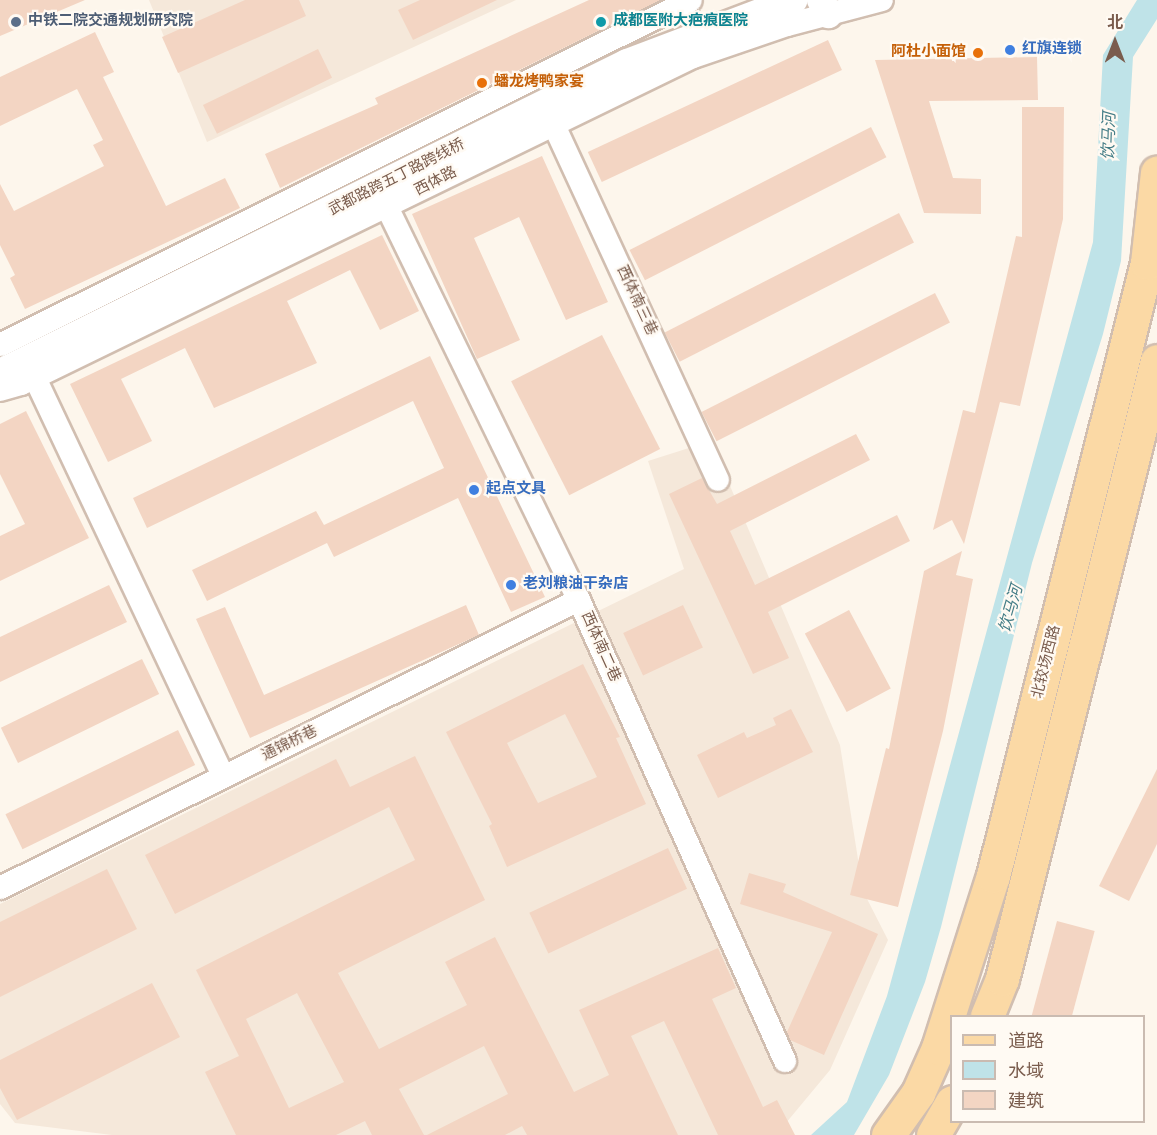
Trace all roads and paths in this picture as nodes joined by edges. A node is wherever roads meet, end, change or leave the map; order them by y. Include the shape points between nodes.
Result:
1 (691, 0) edge
2 (794, 0) edge
3 (882, 0) edge
4 (824, 7) edge
5 (553, 123) junction
6 (1157, 173) edge
7 (387, 207) junction
8 (1157, 361) edge
9 (2, 369) edge
10 (35, 378) junction
11 (718, 480) dead end
12 (579, 600) junction
13 (224, 777) junction
14 (0, 888) edge
15 (951, 1015) edge
16 (988, 1015) edge
17 (950, 1018) edge
18 (785, 1061) dead end
19 (918, 1093) junction
20 (950, 1104) edge
21 (950, 1118) edge
22 (888, 1135) edge
23 (900, 1135) edge
24 (933, 1135) edge
25 (945, 1135) edge

1 - 9 street
2 - 9 street, 武都路跨五丁路跨线桥 via 627,63
3 - 4 street, 西体路
4 - 5 street, 西体路 via 693,57
5 - 7 street, 西体路
5 - 11 street, 西体南三巷
6 - 15 main road, 北较场西路 via 1148,263 993,876
7 - 10 street, 西体路
7 - 12 street, 西体南二巷
8 - 16 main road via 1002,979
9 - 10 street, 西体路
10 - 13 street
12 - 13 street, 通锦桥巷
12 - 18 street, 西体南二巷
13 - 14 street, 通锦桥巷
17 - 19 main road, 北较场西路
19 - 22 main road, 北较场西路
19 - 23 main road
20 - 24 main road
21 - 25 main road

